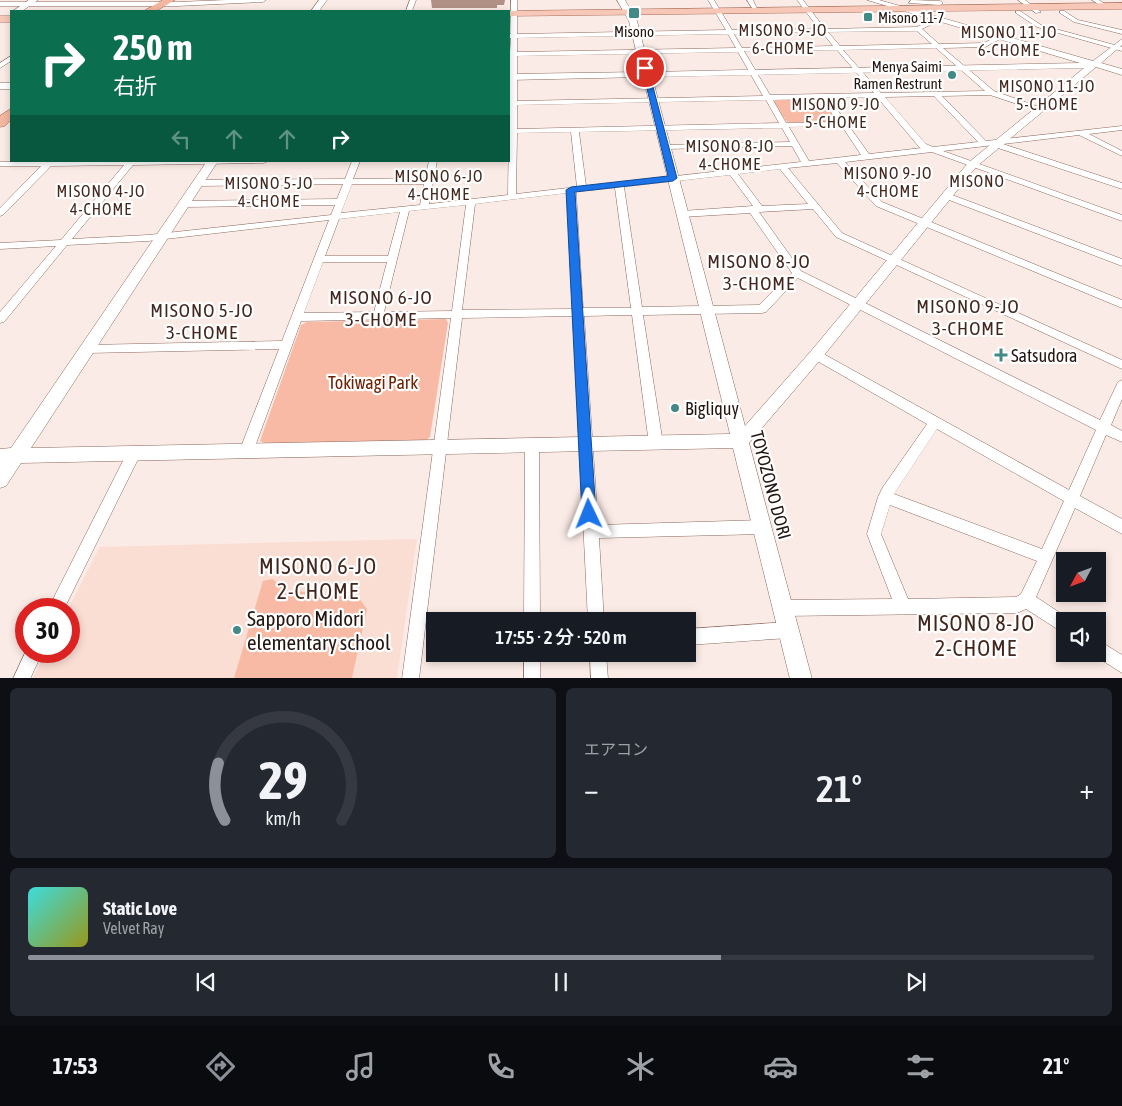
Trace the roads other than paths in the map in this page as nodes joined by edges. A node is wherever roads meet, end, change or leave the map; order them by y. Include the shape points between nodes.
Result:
1 (263, 0) edge
2 (514, 0) edge
3 (710, 0) edge
4 (750, 0) edge
5 (800, 0) edge
6 (871, 0) edge
7 (916, 0) edge
8 (1021, 0) edge
9 (1095, 0) edge
10 (31, 2) edge
11 (166, 2) edge
12 (0, 4) edge
13 (945, 4) edge
14 (1105, 6) junction
15 (1122, 6) edge
16 (901, 8) junction
17 (626, 9) edge
18 (1034, 9) junction
19 (19, 10) edge
20 (151, 10) edge
21 (756, 10) junction
22 (1122, 11) edge
23 (808, 12) junction
24 (1018, 12) junction
25 (1062, 12) junction
26 (718, 13) junction
27 (919, 14) junction
28 (512, 16) edge
29 (938, 19) junction
30 (918, 29) junction
31 (824, 30) junction
32 (729, 32) junction
33 (1122, 32) edge
34 (636, 34) junction
35 (511, 36) edge
36 (1000, 36) junction
37 (1120, 45) edge
38 (938, 46) junction
39 (840, 48) junction
40 (739, 50) junction
41 (640, 51) junction
42 (511, 54) edge
43 (1094, 64) junction
44 (963, 68) junction
45 (858, 70) junction
46 (752, 72) junction
47 (1122, 72) edge
48 (646, 74) junction
49 (511, 77) edge
50 (991, 93) junction
51 (936, 95) junction
52 (824, 96) junction
53 (879, 96) junction
54 (768, 98) junction
55 (653, 100) junction
56 (511, 103) edge
57 (1041, 109) junction
58 (844, 124) junction
59 (783, 125) junction
60 (660, 128) junction
61 (1122, 128) edge
62 (575, 130) junction
63 (511, 131) edge
64 (1081, 133) junction
65 (995, 143) junction
66 (795, 144) junction
67 (665, 147) junction
68 (929, 150) junction
69 (1122, 154) edge
70 (867, 157) junction
71 (839, 160) junction
72 (50, 162) edge
73 (213, 162) edge
74 (356, 162) edge
75 (433, 162) edge
76 (130, 163) junction
77 (806, 163) junction
78 (0, 164) edge
79 (972, 165) junction
80 (782, 166) junction
81 (732, 172) junction
82 (673, 178) junction
83 (429, 181) junction
84 (348, 182) junction
85 (198, 183) junction
86 (619, 185) junction
87 (1122, 186) edge
88 (576, 189) junction
89 (947, 196) junction
90 (512, 197) junction
91 (471, 201) junction
92 (341, 202) junction
93 (184, 204) junction
94 (424, 206) junction
95 (814, 206) junction
96 (405, 209) junction
97 (756, 209) junction
98 (0, 213) edge
99 (682, 214) junction
100 (335, 217) junction
101 (1122, 218) edge
102 (925, 223) junction
103 (163, 236) junction
104 (62, 243) junction
105 (0, 246) edge
106 (319, 259) junction
107 (392, 259) junction
108 (894, 261) junction
109 (1122, 263) edge
110 (797, 273) junction
111 (858, 304) junction
112 (1122, 304) edge
113 (707, 310) junction
114 (638, 311) junction
115 (578, 312) junction
116 (457, 314) junction
117 (378, 316) junction
118 (297, 317) junction
119 (0, 319) edge
120 (287, 345) junction
121 (86, 349) junction
122 (816, 355) junction
123 (1122, 365) edge
124 (1122, 385) edge
125 (935, 422) junction
126 (1103, 428) junction
127 (1122, 437) edge
128 (740, 441) junction
129 (587, 444) junction
130 (656, 444) junction
131 (532, 445) junction
132 (440, 447) junction
133 (246, 452) junction
134 (134, 453) junction
135 (0, 456) edge
136 (16, 456) junction
137 (0, 480) edge
138 (885, 497) junction
139 (1072, 499) junction
140 (763, 527) junction
141 (1122, 527) edge
142 (590, 532) junction
143 (1045, 557) junction
144 (62, 598) edge
145 (1027, 600) junction
146 (903, 606) junction
147 (782, 608) junction
148 (532, 612) edge
149 (595, 612) edge
150 (1056, 620) edge
151 (788, 630) junction
152 (696, 636) edge
153 (1106, 654) edge
154 (532, 662) edge
155 (599, 662) edge
156 (29, 663) edge
157 (1122, 665) edge
158 (21, 678) edge
159 (410, 678) edge
160 (532, 678) edge
161 (600, 678) edge
162 (801, 678) edge

1 - 11 street
2 - 28 street
3 - 26 street
4 - 21 street
5 - 23 street
6 - 16 street
7 - 13 street via 911,2
8 - 18 street
9 - 14 street
10 - 11 street
10 - 12 street
10 - 19 street
11 - 20 highway
13 - 16 main road
13 - 18 main road
14 - 15 main road
14 - 18 main road
16 - 23 main road
16 - 27 street
17 - 26 main road
17 - 28 main road
17 - 34 street, TOYOZONO DORI
18 - 24 main road
18 - 25 main road
21 - 23 main road
21 - 26 main road
22 - 25 main road
23 - 26 main road
23 - 27 main road
23 - 31 street
24 - 27 main road
24 - 37 street via 1039,26
25 - 33 street via 1076,21
26 - 32 street
27 - 29 street
28 - 35 street
29 - 30 street
29 - 36 street
30 - 31 street
30 - 38 street
31 - 32 street
31 - 39 street
32 - 34 street
32 - 40 street
34 - 35 street
34 - 41 street, TOYOZONO DORI
35 - 42 street
36 - 38 street via 985,45
36 - 43 street
37 - 43 street
38 - 39 street
38 - 44 street
39 - 40 street
39 - 45 street
40 - 41 street
40 - 46 street
41 - 42 street
41 - 48 street, TOYOZONO DORI
42 - 49 street
43 - 44 street
43 - 47 street
43 - 57 street
44 - 45 street
44 - 50 street
45 - 46 street
45 - 53 street
46 - 48 street
46 - 54 street
48 - 49 street
48 - 55 street, TOYOZONO DORI
49 - 56 street
50 - 51 street
50 - 57 street
51 - 53 street
51 - 65 street
52 - 53 street
52 - 54 street
52 - 58 street
53 - 68 street
54 - 55 street
54 - 59 street
55 - 56 street
55 - 60 street, TOYOZONO DORI
56 - 63 street
57 - 65 street
58 - 59 street
58 - 70 street
59 - 60 street
59 - 66 street
60 - 62 street
60 - 67 street, TOYOZONO DORI
61 - 64 street
62 - 63 street
62 - 88 street
63 - 90 street
64 - 65 street
64 - 69 street
65 - 68 street
65 - 79 street
65 - 87 street
66 - 67 street
66 - 77 street
67 - 82 street, TOYOZONO DORI
68 - 70 street
68 - 79 street
70 - 71 street
71 - 77 street
71 - 102 street via 879,204
72 - 76 street
72 - 78 street
72 - 98 street
73 - 76 street
73 - 85 street
74 - 84 street
75 - 83 street
76 - 104 street
77 - 80 street
79 - 89 street
79 - 101 street
80 - 81 street
80 - 95 street
81 - 82 street
81 - 97 street
82 - 86 street
82 - 99 street, TOYOZONO DORI
83 - 84 street
83 - 94 street
84 - 85 street
84 - 92 street
85 - 93 street
86 - 88 street
86 - 114 street
88 - 90 street
88 - 115 street
89 - 102 street
89 - 109 street
90 - 91 street
91 - 94 street
91 - 116 street
92 - 93 street
92 - 100 street
93 - 103 street
94 - 96 street
95 - 97 street
95 - 108 street via 839,235
96 - 100 street
96 - 107 street
97 - 99 street
97 - 110 street
99 - 113 street, TOYOZONO DORI
100 - 103 street
100 - 106 street
102 - 108 street
102 - 112 street
103 - 104 street
103 - 121 street
104 - 105 street
104 - 119 street
106 - 107 street
106 - 118 street
107 - 117 street
108 - 111 street
108 - 123 street
110 - 111 street
110 - 113 street via 762,309
111 - 122 street
111 - 126 street
113 - 114 street
113 - 128 street, TOYOZONO DORI
114 - 115 street
114 - 130 street
115 - 116 street
115 - 129 street
116 - 117 street
116 - 132 street
117 - 118 street
118 - 120 street
120 - 121 street
120 - 133 street
121 - 136 street
122 - 125 street
122 - 128 street
124 - 126 street
125 - 138 street
125 - 139 street
126 - 127 street
126 - 139 street
128 - 130 street
128 - 140 street, TOYOZONO DORI
129 - 130 street
129 - 131 street
129 - 142 street
131 - 132 street
131 - 148 street
132 - 133 street
132 - 159 street
133 - 134 street
134 - 136 street
134 - 144 street
135 - 136 street
136 - 137 street
138 - 143 street
138 - 146 street via 874,534
139 - 141 street
139 - 143 street
140 - 142 street
140 - 147 street, TOYOZONO DORI
142 - 149 street
143 - 145 street
145 - 146 street via 1017,605
145 - 150 street
146 - 147 street
147 - 151 street, TOYOZONO DORI
151 - 152 street
151 - 162 street, TOYOZONO DORI
153 - 157 street
154 - 160 street
155 - 161 street
156 - 158 street

